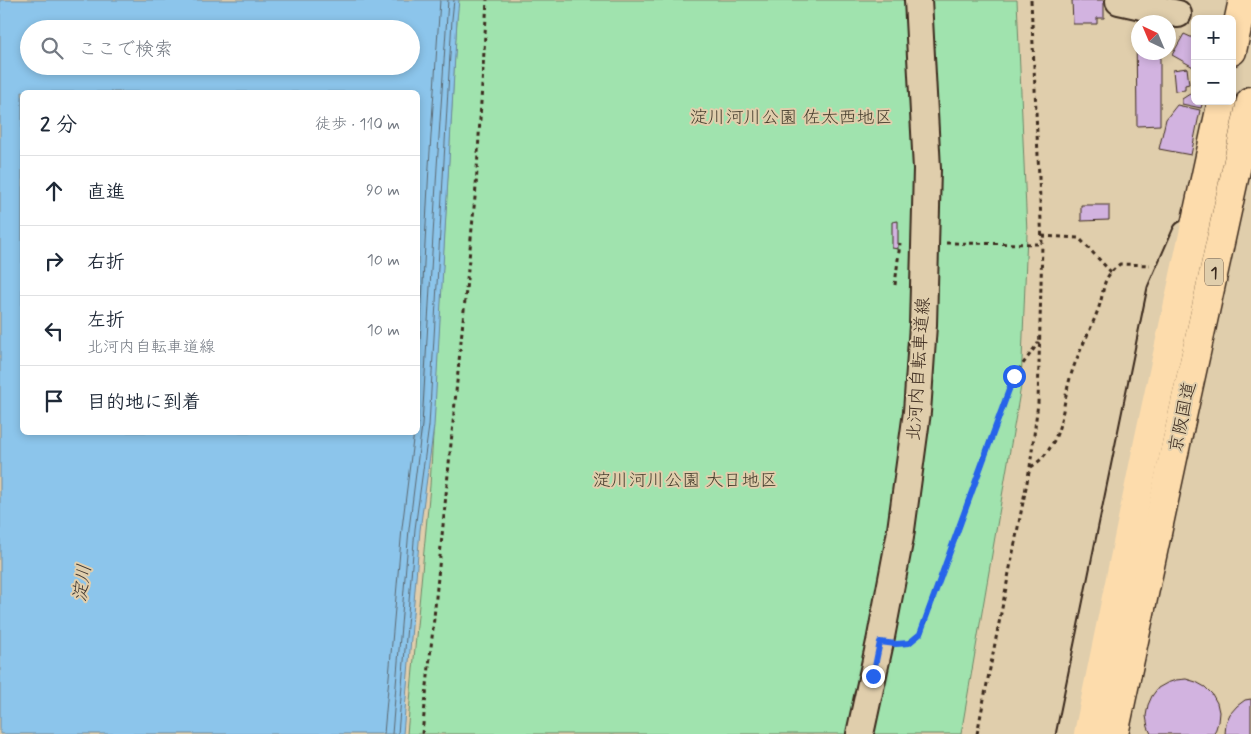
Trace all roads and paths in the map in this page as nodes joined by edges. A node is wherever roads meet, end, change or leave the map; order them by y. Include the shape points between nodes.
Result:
1 (487, 0) edge
2 (918, 0) edge
3 (1031, 0) edge
4 (1243, 0) edge
5 (1119, 1) dead end
6 (1177, 16) edge
7 (1236, 32) edge
8 (1251, 101) edge
9 (1221, 105) edge
10 (1201, 200) junction
11 (1042, 236) junction
12 (925, 243) junction
13 (1042, 244) junction
14 (1173, 265) junction
15 (1111, 272) junction
16 (1039, 342) junction
17 (1030, 467) junction
18 (880, 642) junction
19 (422, 734) edge
20 (860, 734) edge
21 (977, 734) edge
22 (1070, 734) edge
23 (1088, 734) edge
24 (1114, 734) edge

1 - 19 path via 476,187
2 - 12 street, 北河内自転車道線 via 927,169
3 - 11 path
4 - 7 highway
5 - 6 street
8 - 24 highway, 京阪国道 / 1
9 - 10 highway, 京阪国道 / 1
10 - 14 street
10 - 23 highway, 京阪国道 / 1
11 - 13 path
11 - 15 path via 1079,238
12 - 13 path
12 - 18 street, 北河内自転車道線 via 916,420 900,537
13 - 16 path
14 - 15 path via 1120,264
14 - 22 street via 1161,291
15 - 17 path via 1071,375 1061,424 1043,458
16 - 17 path via 1038,403
16 - 18 path via 1014,376 920,634 909,643
17 - 21 path
18 - 20 street, 北河内自転車道線

